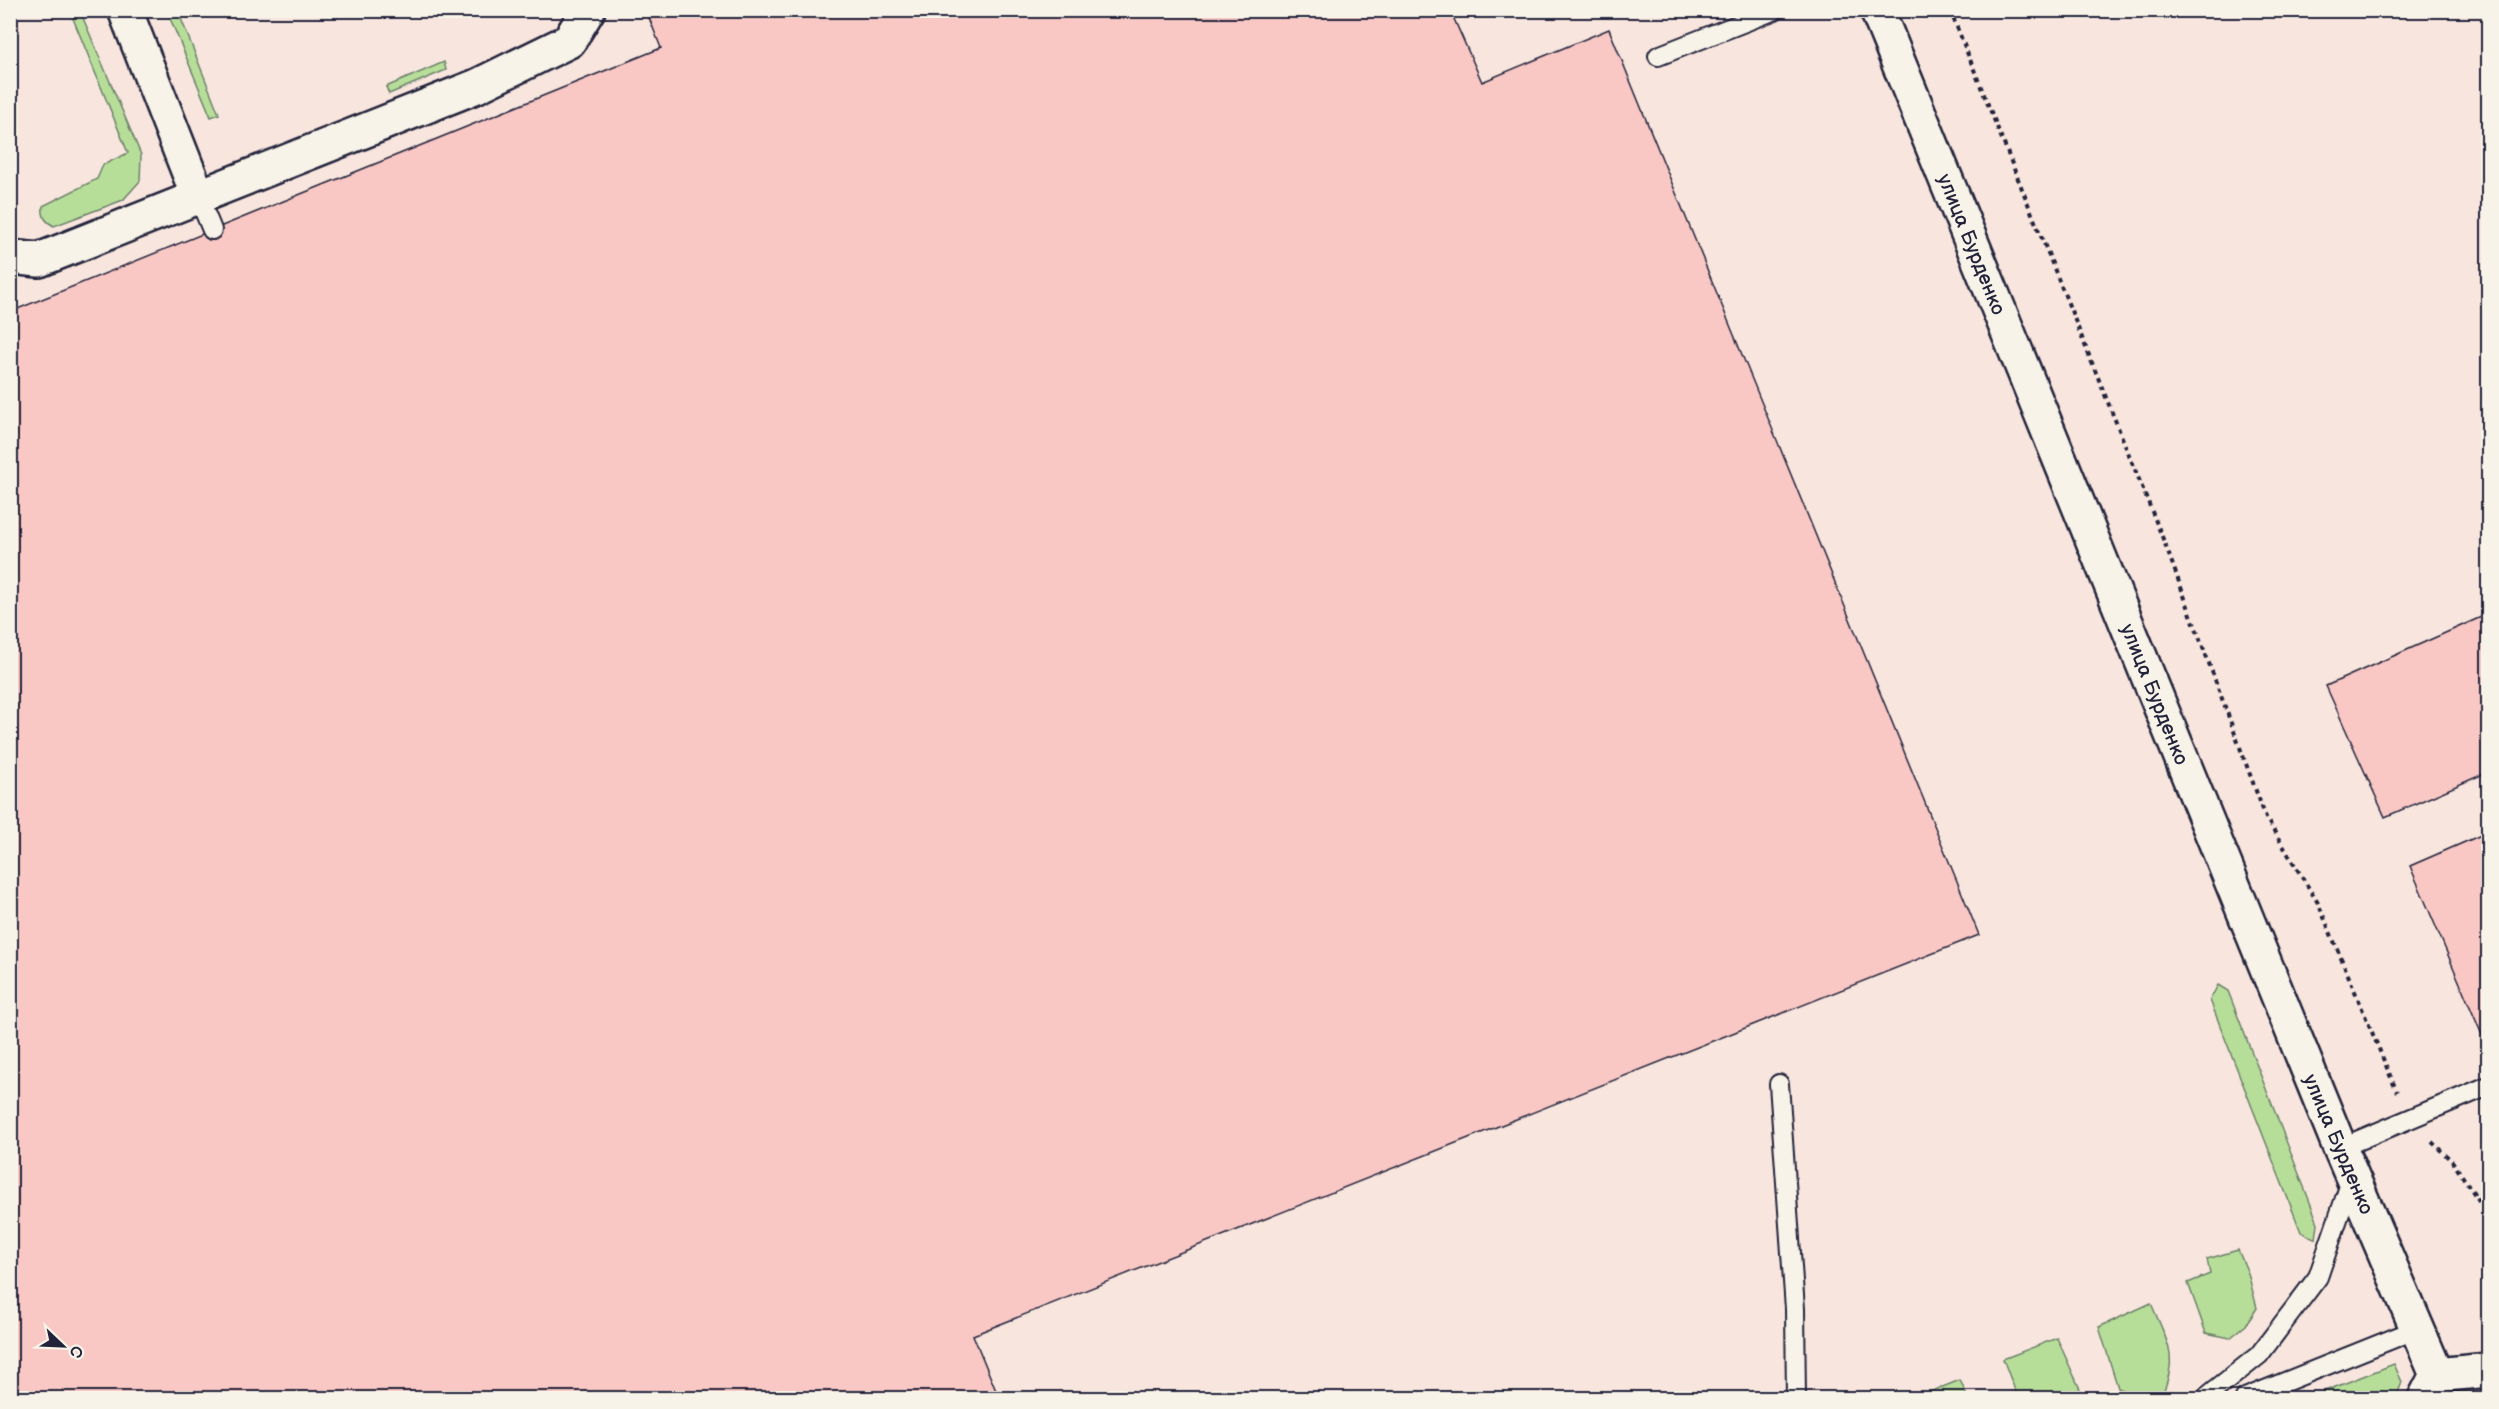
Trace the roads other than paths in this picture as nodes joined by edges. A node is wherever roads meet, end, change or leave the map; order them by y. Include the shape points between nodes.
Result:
1 (125, 10) edge
2 (588, 10) edge
3 (1775, 10) edge
4 (1877, 10) edge
5 (1658, 56) dead end
6 (198, 196) junction
7 (212, 230) dead end
8 (10, 257) edge
9 (1779, 1084) dead end
10 (2488, 1086) edge
11 (2346, 1163) junction
12 (2417, 1329) junction
13 (2488, 1370) edge
14 (2431, 1387) edge
15 (1796, 1398) edge
16 (2205, 1398) edge
17 (2245, 1398) edge

1 - 6 street
2 - 6 street via 569,41 477,86
3 - 5 lane
4 - 11 street, улица Бурденко
6 - 7 lane
6 - 8 street via 39,260
9 - 15 lane via 1795,1309
10 - 11 lane via 2408,1119
11 - 12 street, улица Бурденко
11 - 16 lane via 2318,1277 2259,1355
12 - 14 street, улица Бурденко
12 - 17 lane
13 - 14 street

